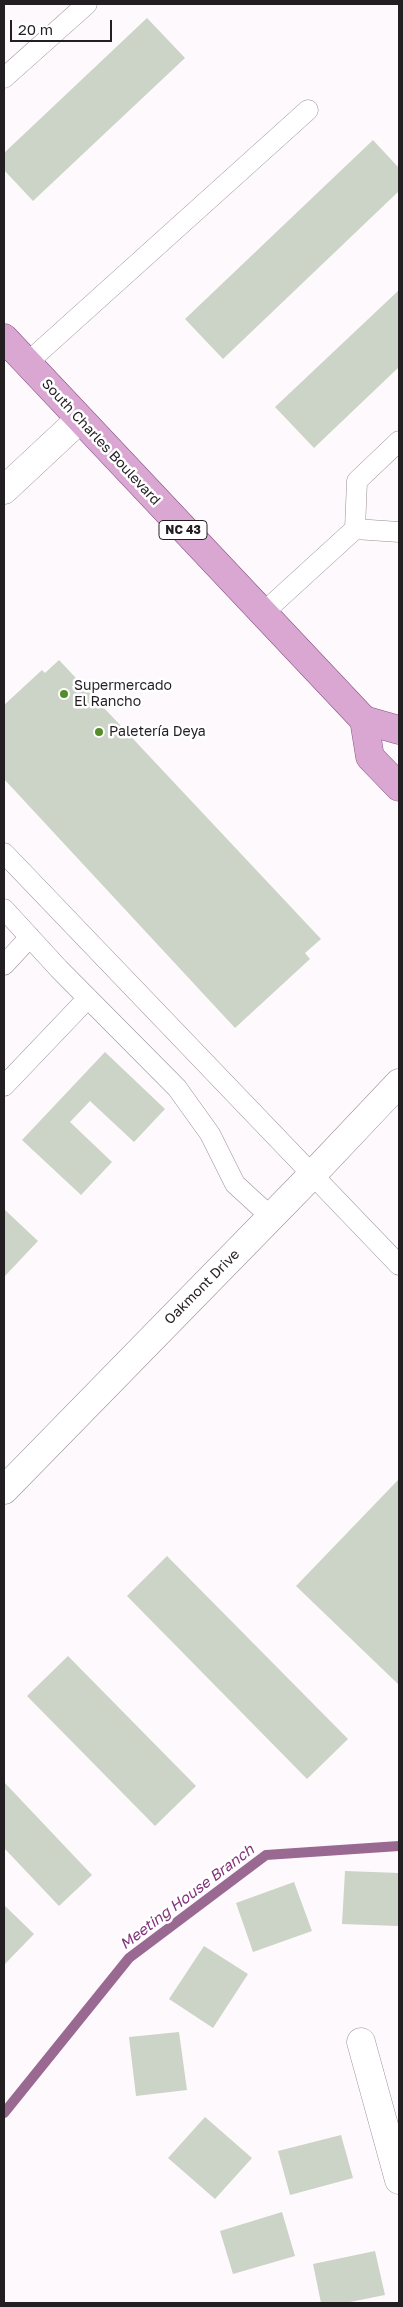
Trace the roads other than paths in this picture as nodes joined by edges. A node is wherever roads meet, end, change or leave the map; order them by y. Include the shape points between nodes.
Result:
1 (86, 4) edge
2 (4, 78) edge
3 (308, 110) dead end
4 (4, 338) edge
5 (27, 363) junction
6 (79, 420) junction
7 (399, 441) edge
8 (4, 490) edge
9 (355, 529) junction
10 (399, 532) edge
11 (263, 613) junction
12 (364, 720) junction
13 (399, 730) edge
14 (395, 777) edge
15 (4, 853) edge
16 (4, 909) edge
17 (30, 938) junction
18 (4, 965) edge
19 (88, 998) junction
20 (399, 1083) edge
21 (4, 1086) edge
22 (312, 1175) junction
23 (271, 1217) junction
24 (399, 1265) edge
25 (4, 1490) edge
26 (361, 2042) dead end
27 (399, 2180) edge

1 - 2 lane
3 - 5 lane
4 - 5 main road, South Charles Boulevard / NC 43
5 - 6 main road, South Charles Boulevard / NC 43
6 - 8 street
6 - 11 main road, South Charles Boulevard / NC 43
7 - 9 lane via 357,481
9 - 10 lane
9 - 11 lane
11 - 12 main road, South Charles Boulevard / NC 43
12 - 13 main road
12 - 14 main road via 370,757
15 - 22 lane
16 - 17 lane
17 - 18 lane
17 - 19 lane
19 - 21 lane
19 - 23 lane via 176,1088 210,1134 235,1184
20 - 22 street, Oakmont Drive
22 - 23 street, Oakmont Drive
22 - 24 lane
23 - 25 street, Oakmont Drive
26 - 27 street

